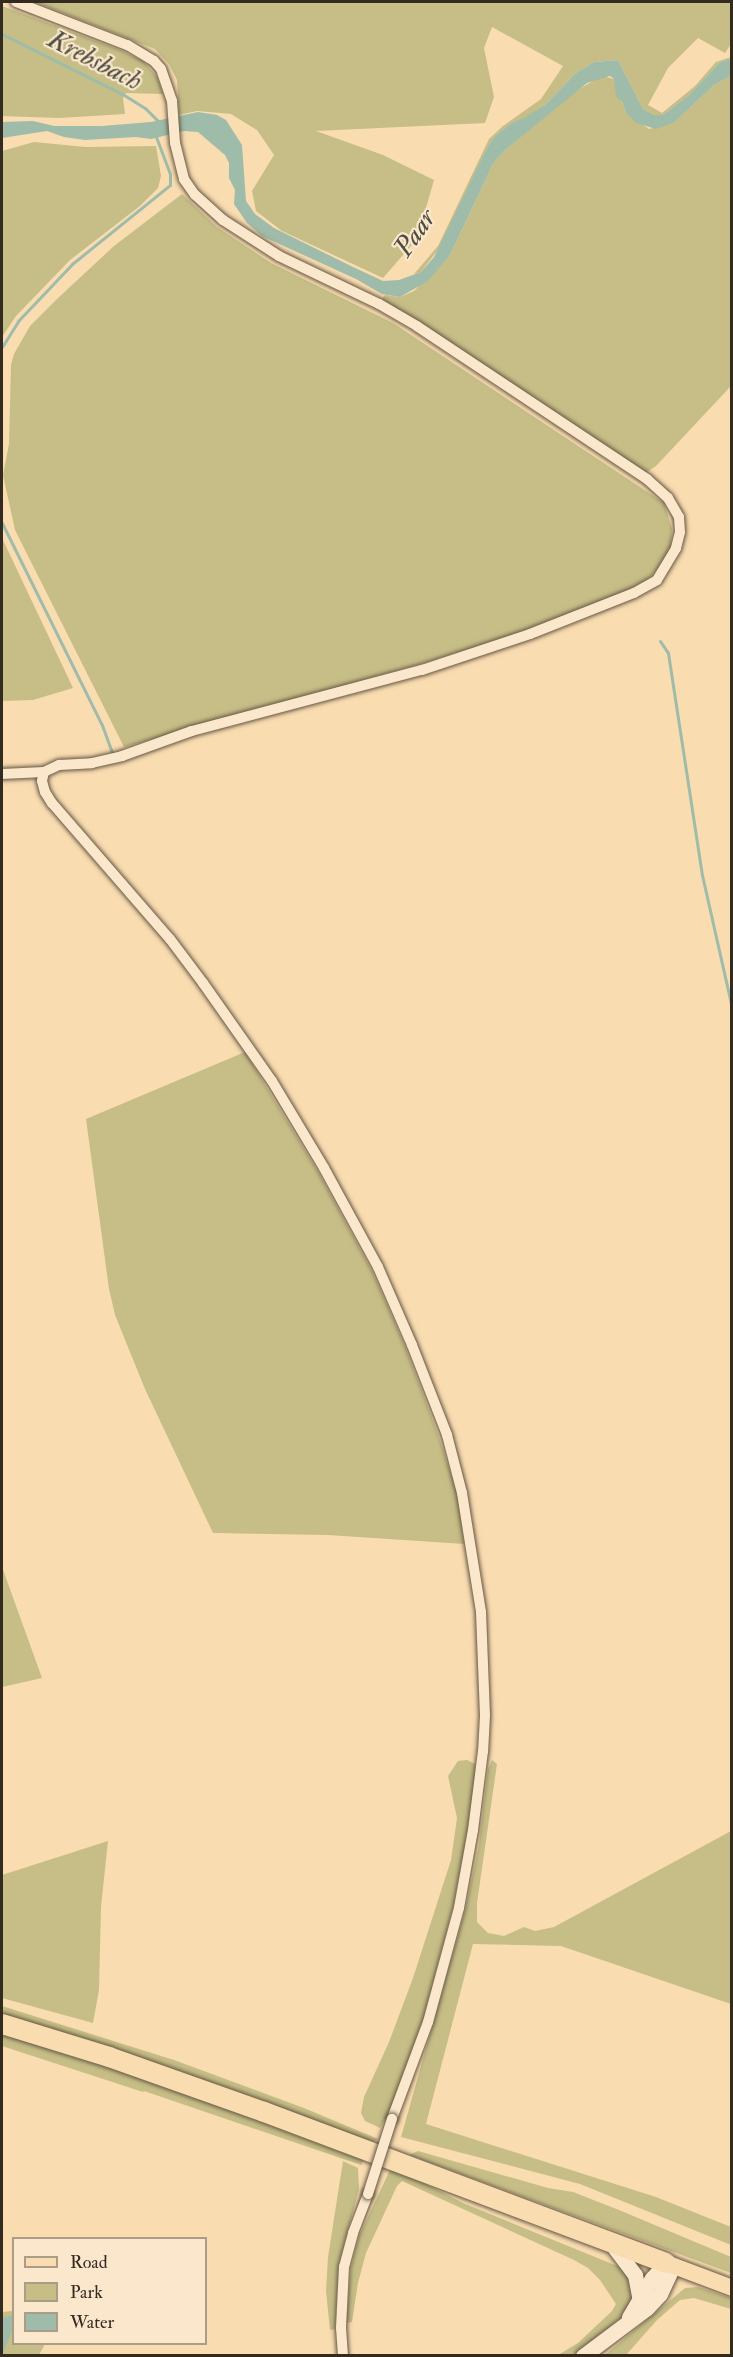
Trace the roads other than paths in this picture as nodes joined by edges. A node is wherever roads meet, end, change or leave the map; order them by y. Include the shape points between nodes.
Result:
1 (16, 2) edge
2 (44, 772) junction
3 (2, 774) edge
4 (2, 2024) edge
5 (611, 2243) junction
6 (669, 2264) junction
7 (732, 2288) edge
8 (640, 2301) junction
9 (616, 2334) junction
10 (343, 2355) edge
11 (584, 2355) edge

1 - 2 street via 143,53 161,69 172,101 175,143 184,179 195,195 223,220 279,256 417,326 647,479 668,498 679,517 680,532 668,566 657,580 530,634 422,670 192,731 122,756 59,765
2 - 3 street
2 - 10 street, bridge via 42,781 52,803 203,983 272,1081 324,1168 378,1267 412,1345 447,1435 462,1493 481,1612 485,1715 473,1830 459,1908 428,2022 352,2233 344,2267
4 - 5 highway via 110,2057 264,2112
5 - 6 highway
5 - 8 main road via 635,2275
6 - 7 main road
6 - 8 main road via 652,2278
6 - 9 main road via 660,2294
8 - 9 main road
9 - 11 main road

